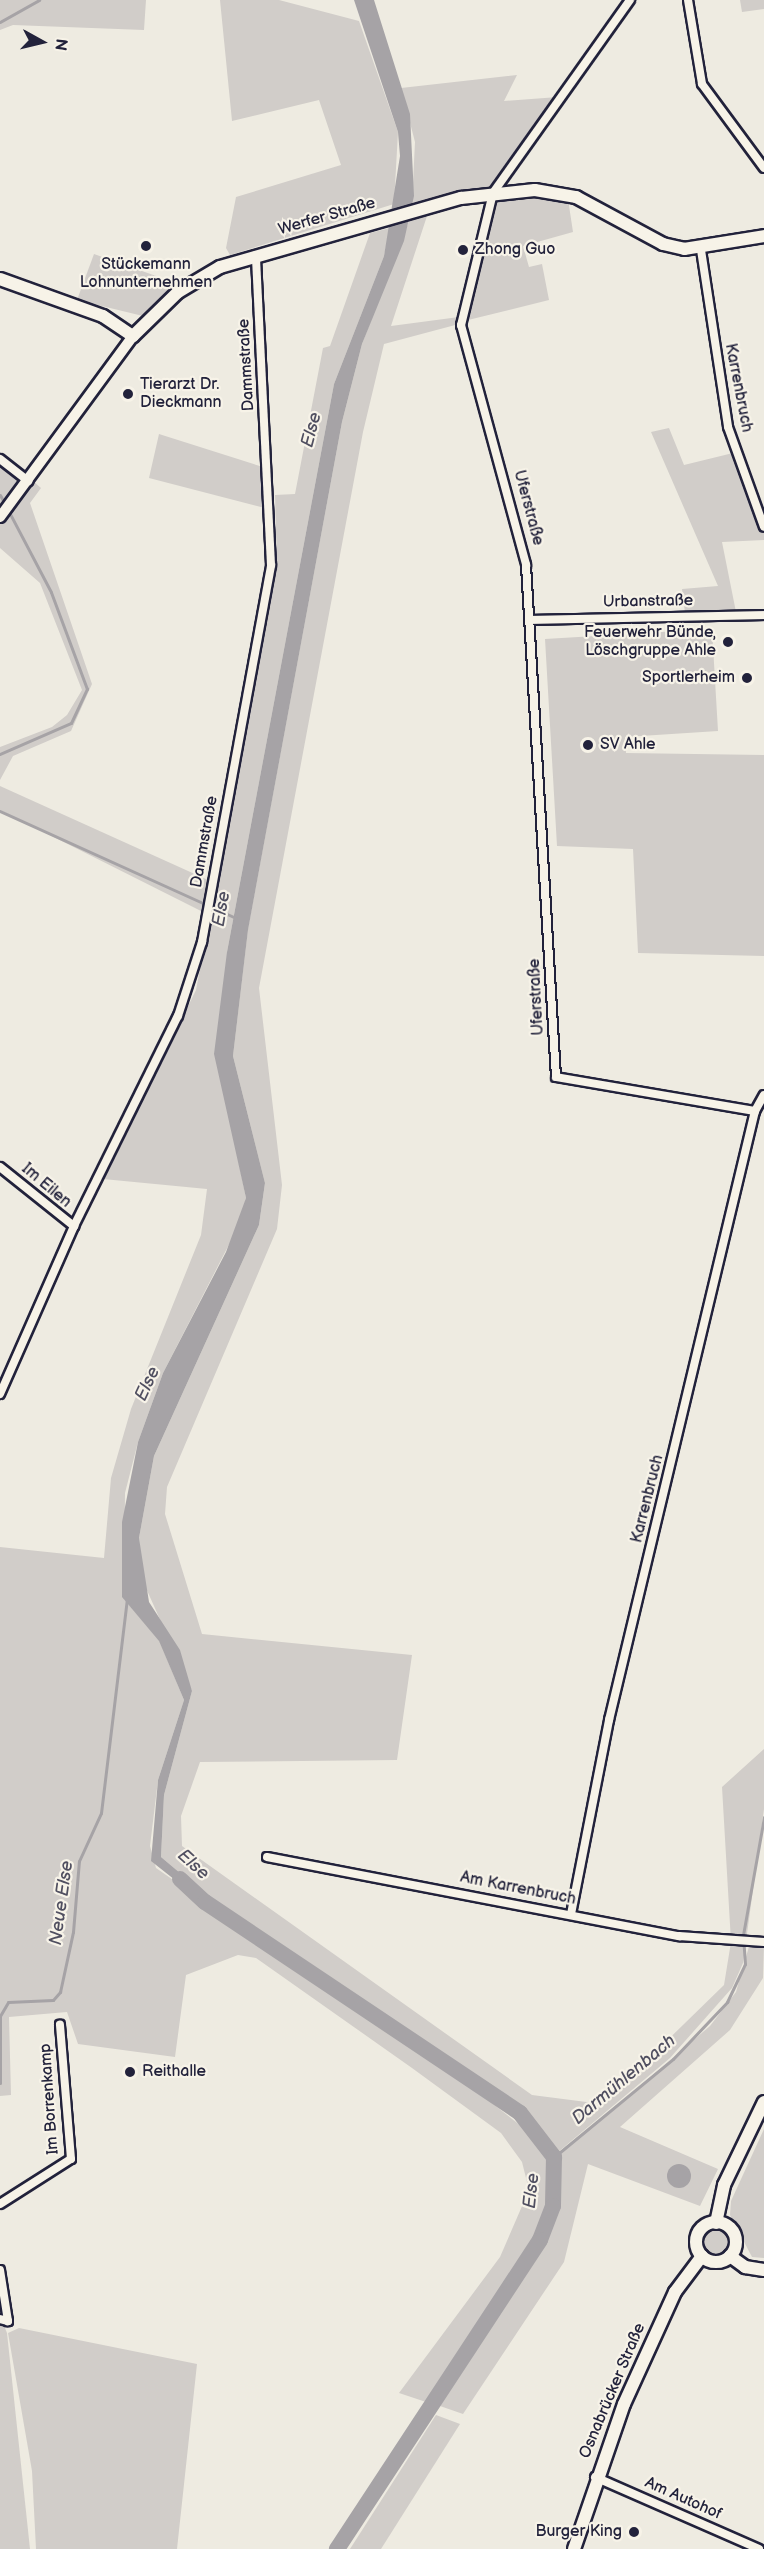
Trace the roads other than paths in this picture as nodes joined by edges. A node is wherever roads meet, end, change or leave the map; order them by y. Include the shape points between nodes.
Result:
1 (630, 0) edge
2 (688, 0) edge
3 (764, 168) edge
4 (493, 193) junction
5 (764, 236) edge
6 (701, 250) junction
7 (256, 255) junction
8 (0, 279) edge
9 (134, 336) junction
10 (0, 459) edge
11 (28, 481) junction
12 (0, 517) edge
13 (764, 527) edge
14 (764, 615) edge
15 (532, 620) junction
16 (764, 1095) edge
17 (755, 1111) junction
18 (0, 1167) edge
19 (74, 1226) junction
20 (0, 1395) edge
21 (267, 1857) dead end
22 (571, 1914) junction
23 (764, 1942) edge
24 (60, 2024) dead end
25 (764, 2102) edge
26 (0, 2204) edge
27 (716, 2223) junction
28 (702, 2256) junction
29 (730, 2256) junction
30 (0, 2270) edge
31 (764, 2270) edge
32 (4, 2320) edge
33 (595, 2477) junction
34 (574, 2549) edge
35 (759, 2549) edge

1 - 4 street, Uferstraße
2 - 3 street via 705,91
4 - 6 main road, Werfer Straße via 535,190 576,197 663,244
4 - 7 main road, Werfer Straße via 426,207
4 - 15 street, Uferstraße via 462,325 521,538
5 - 6 main road, Werfer Straße
6 - 13 street, Karrenbruch via 728,427
7 - 9 main road, Werfer Straße via 220,267 178,292
7 - 19 street, Dammstraße via 271,566 202,942 178,1016
8 - 9 main road via 103,316
9 - 11 street, Werfer Straße
10 - 11 street
11 - 12 street, Werfer Straße
14 - 15 street, Urbanstraße
15 - 17 street, Uferstraße via 556,1077
16 - 17 street, Karrenbruch
17 - 22 street, Karrenbruch via 609,1720
18 - 19 street, Im Eilen
19 - 20 street, Dammstraße
21 - 22 street, Am Karrenbruch
22 - 23 street, Am Karrenbruch via 679,1936
24 - 26 street, Im Borrenkamp via 71,2158
25 - 27 main road via 724,2185
27 - 28 main road via 698,2234
27 - 29 main road via 734,2234
28 - 29 main road via 713,2262
28 - 33 main road, Osnabrücker Straße via 675,2292
29 - 31 main road via 745,2267
30 - 32 street
33 - 34 main road, Osnabrücker Straße
33 - 35 street, Am Autohof

